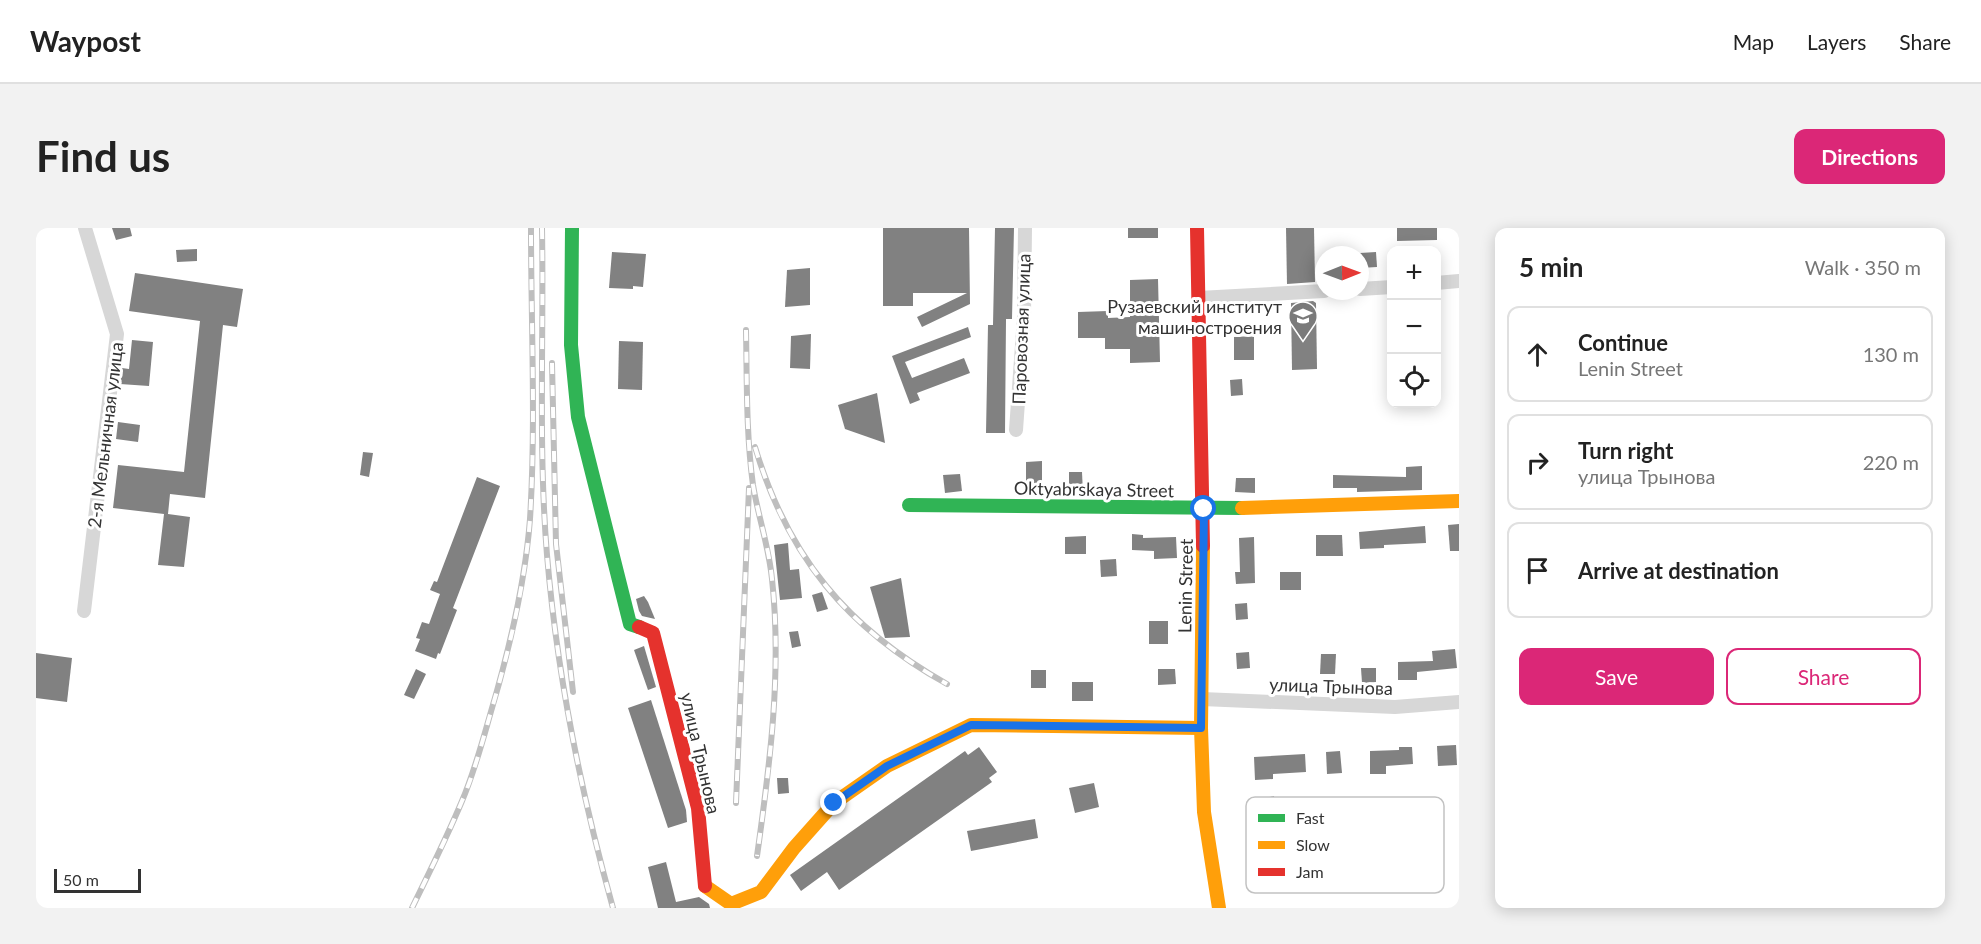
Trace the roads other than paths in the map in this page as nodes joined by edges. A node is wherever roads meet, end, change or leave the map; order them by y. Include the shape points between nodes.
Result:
1 (85, 228) edge
2 (572, 228) edge
3 (1025, 228) edge
4 (1197, 228) edge
5 (1459, 281) edge
6 (1441, 283) edge
7 (1387, 287) edge
8 (1369, 288) edge
9 (1315, 292) edge
10 (1199, 298) junction
11 (1016, 430) dead end
12 (1459, 501) edge
13 (909, 505) dead end
14 (1204, 509) junction
15 (84, 611) dead end
16 (1202, 699) junction
17 (1459, 702) edge
18 (1201, 728) junction
19 (1219, 908) edge

1 - 15 street, 2-я Мельничная улица via 117,334
2 - 18 street, улица Трынова via 571,345 578,417 630,624 653,633 667,680 698,808 704,886 731,903 761,892 834,803 887,766 971,725
3 - 11 street, Паровозная улица
4 - 10 street, Lenin Street
5 - 6 street
7 - 8 street
9 - 10 street
10 - 14 street, Lenin Street
12 - 14 street, Oktyabrskaya Street
13 - 14 street, Oktyabrskaya Street
14 - 16 street, Lenin Street
16 - 17 street, улица Трынова via 1395,707
16 - 18 street, Lenin Street
18 - 19 street, Lenin Street via 1204,812

